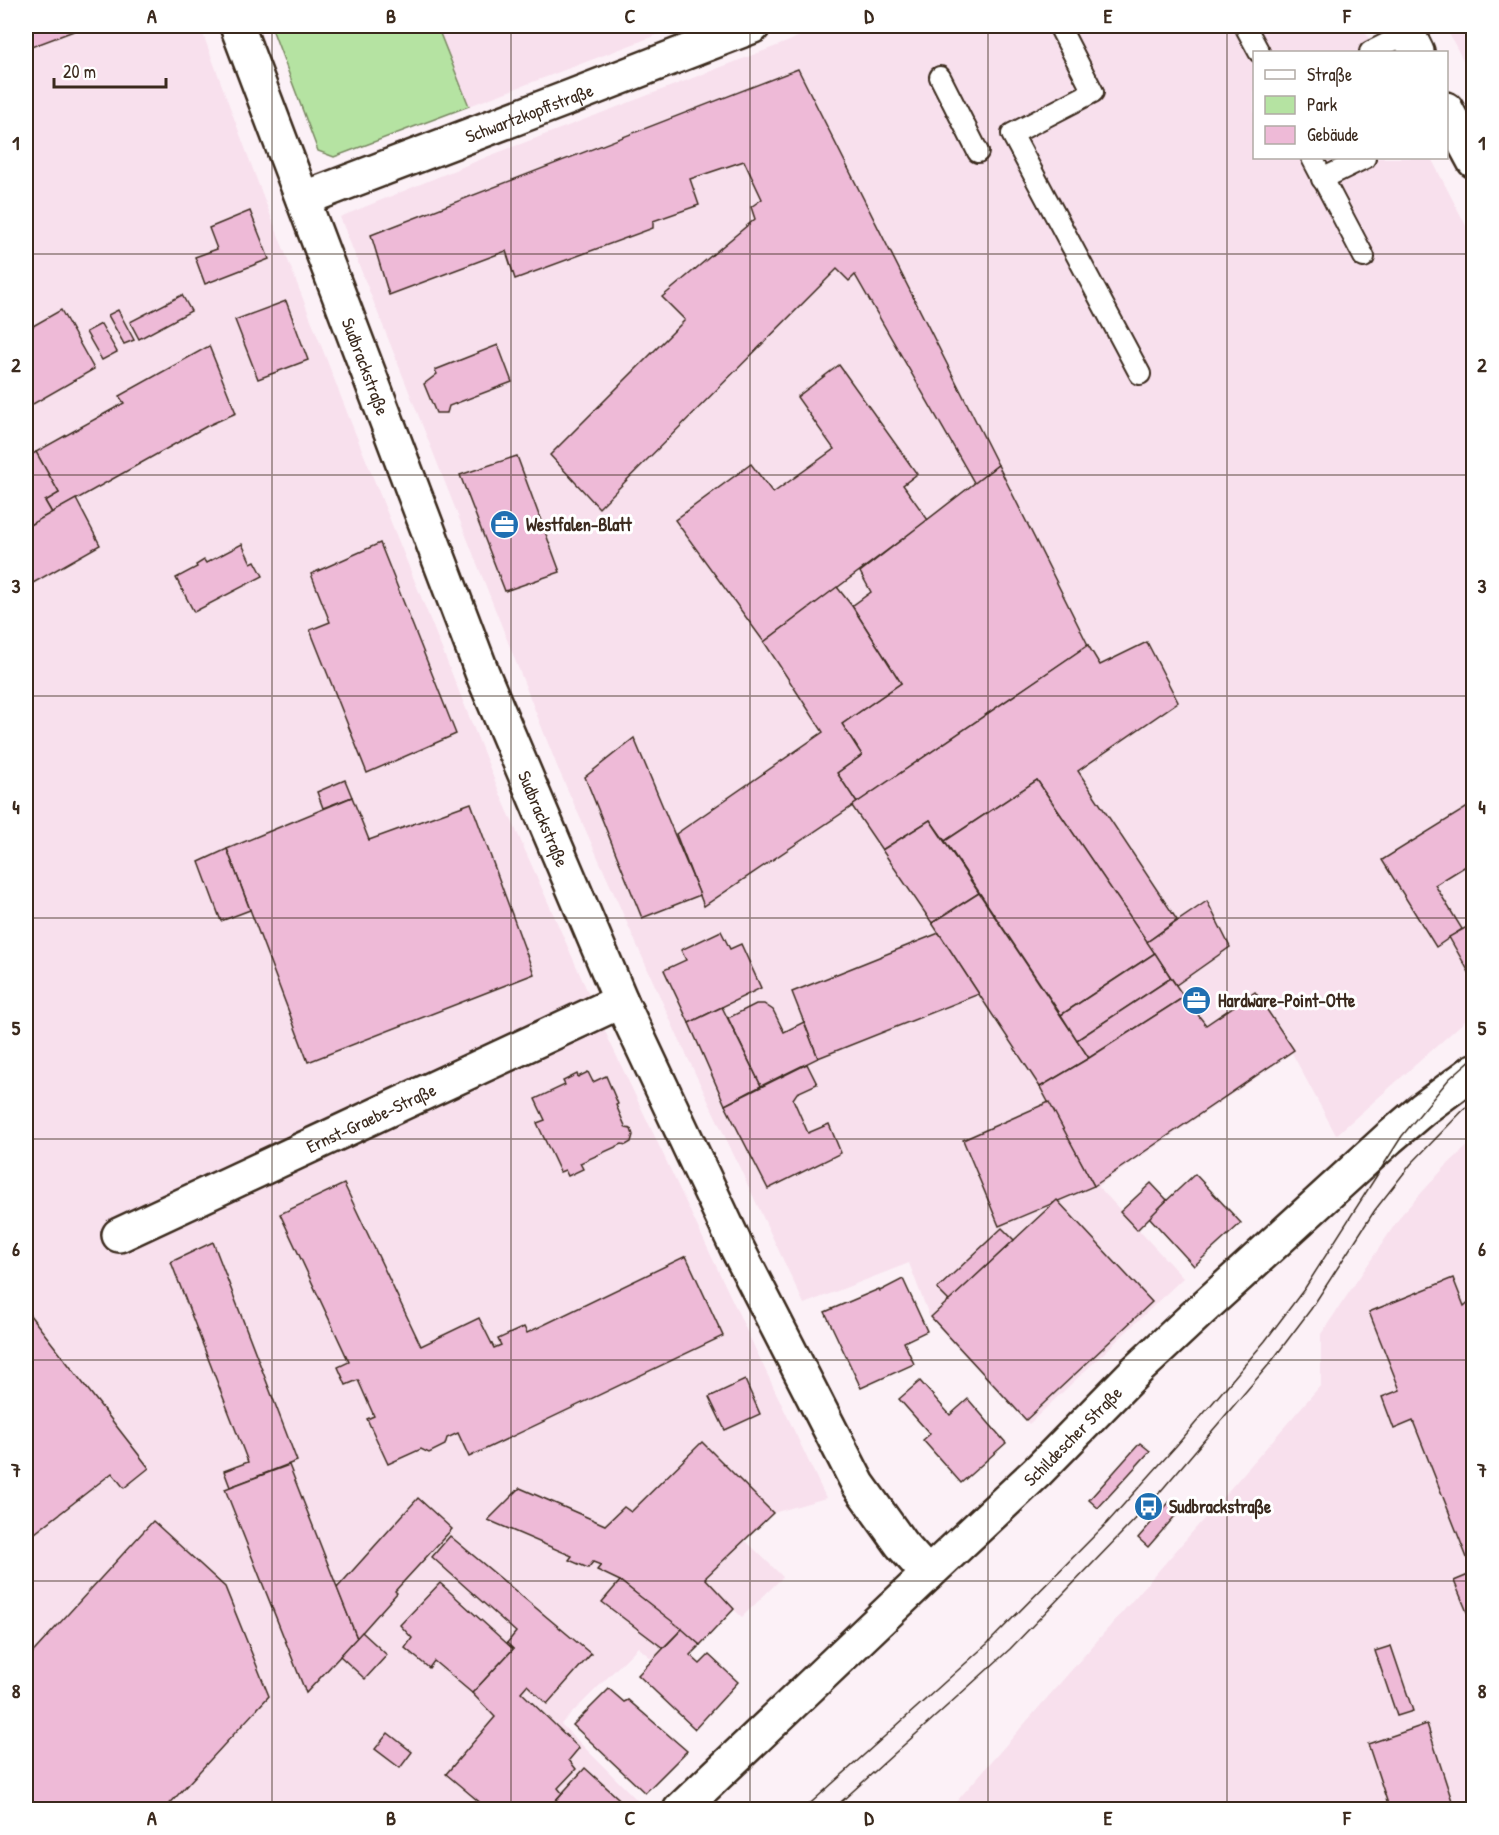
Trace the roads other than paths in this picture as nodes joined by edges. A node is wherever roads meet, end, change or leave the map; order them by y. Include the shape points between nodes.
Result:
1 (237, 26) edge
2 (753, 26) edge
3 (1059, 26) edge
4 (1245, 26) edge
5 (1410, 37) edge
6 (1258, 51) edge
7 (1373, 51) edge
8 (940, 77) dead end
9 (1448, 114) edge
10 (978, 152) dead end
11 (1312, 159) edge
12 (1363, 159) edge
13 (1473, 161) edge
14 (1322, 179) junction
15 (303, 199) junction
16 (1364, 257) dead end
17 (1140, 374) dead end
18 (621, 1000) junction
19 (1473, 1071) edge
20 (119, 1235) dead end
21 (928, 1574) junction
22 (680, 1809) edge

1 - 15 street, Sudbrackstraße
2 - 15 street, Schwartzkopffstraße
3 - 17 lane via 1092,92 1012,134
4 - 6 lane
5 - 7 lane
8 - 10 lane
9 - 13 street
11 - 14 lane
12 - 14 lane
14 - 16 lane
15 - 18 street, Sudbrackstraße via 483,675
18 - 20 street, Ernst-Graebe-Straße
18 - 21 street, Sudbrackstraße via 737,1248 853,1474 901,1544
19 - 21 street, Schildescher Straße via 1389,1138 1235,1279
21 - 22 street, Schildescher Straße

